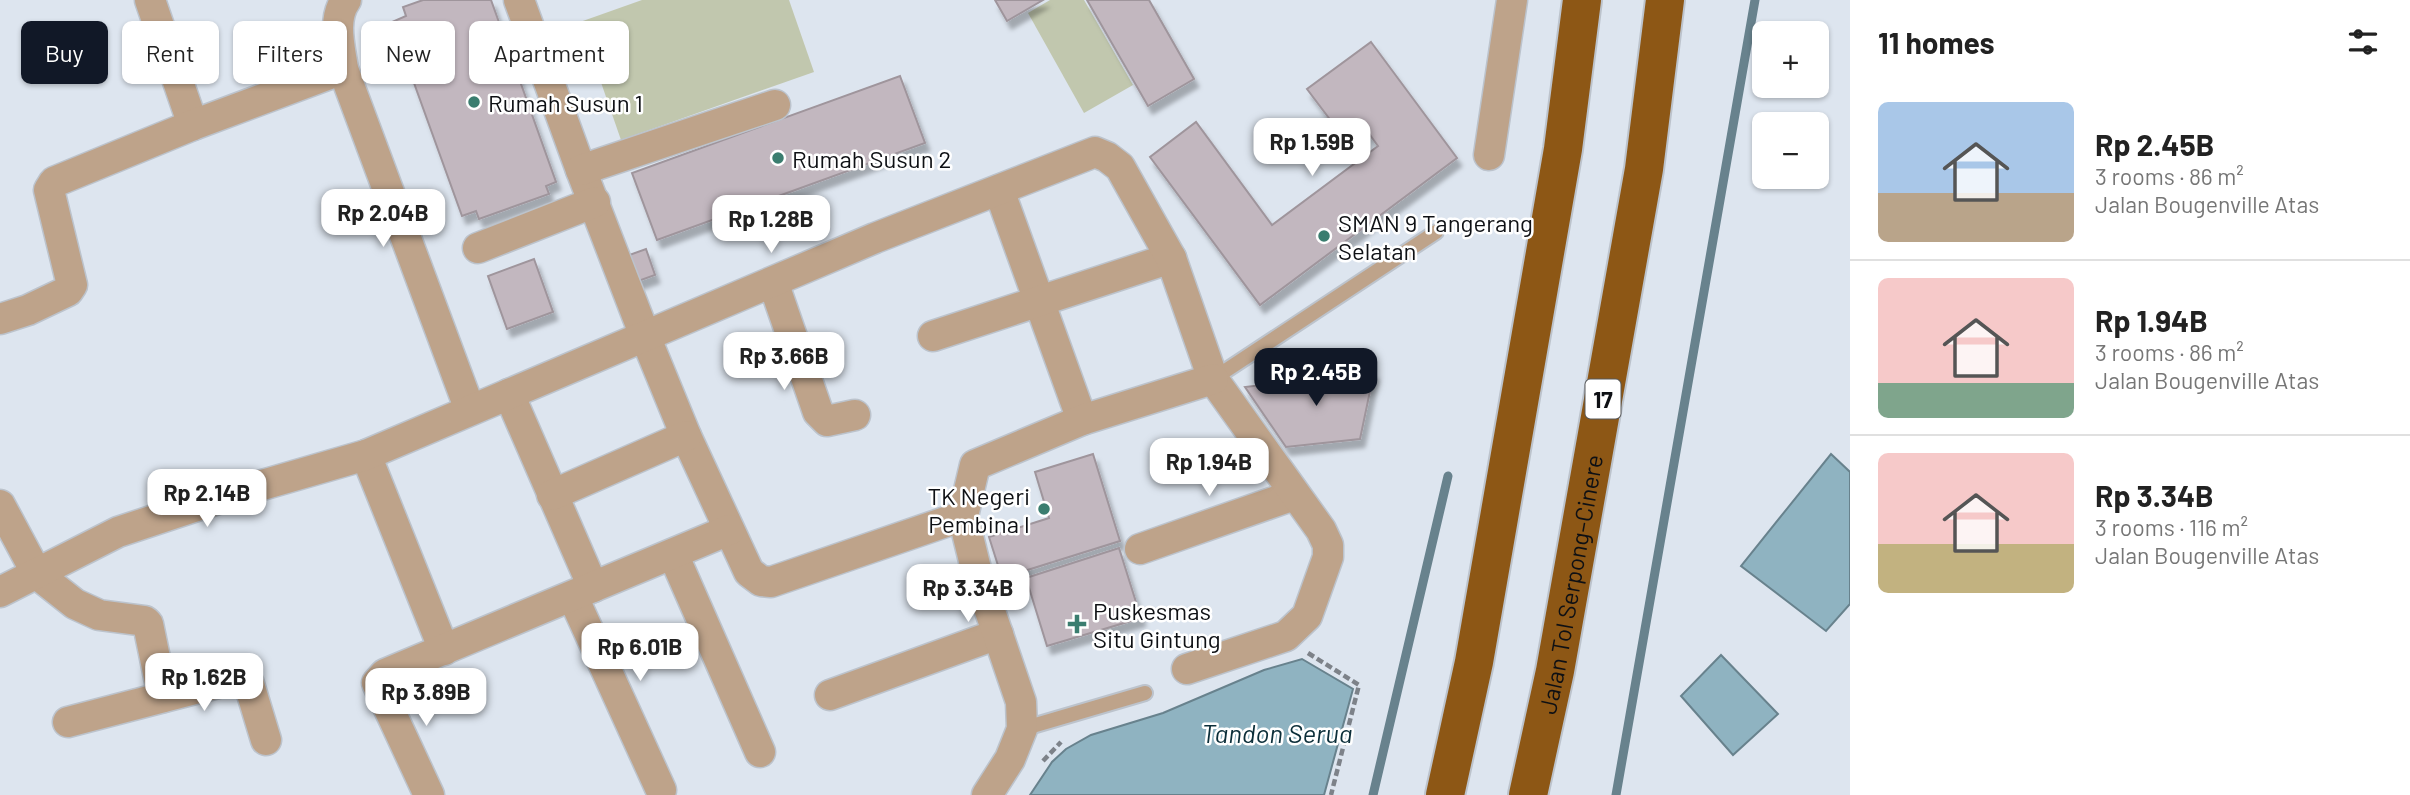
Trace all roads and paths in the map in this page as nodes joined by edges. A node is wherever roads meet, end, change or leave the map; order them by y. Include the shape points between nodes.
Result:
1 (150, 0) edge
2 (519, 0) edge
3 (1512, 0) edge
4 (1583, 0) edge
5 (1665, 0) edge
6 (341, 2) edge
7 (338, 21) edge
8 (347, 80) edge
9 (303, 84) edge
10 (775, 105) dead end
11 (193, 125) junction
12 (1489, 155) dead end
13 (581, 170) junction
14 (999, 190) junction
15 (594, 202) junction
16 (1436, 232) dead end
17 (478, 248) dead end
18 (1171, 258) junction
19 (773, 282) junction
20 (1039, 301) junction
21 (0, 319) edge
22 (645, 336) junction
23 (933, 336) dead end
24 (1213, 379) junction
25 (509, 394) junction
26 (470, 410) junction
27 (855, 415) dead end
28 (1082, 420) junction
29 (686, 436) junction
30 (366, 455) junction
31 (552, 495) junction
32 (1294, 495) junction
33 (0, 505) edge
34 (963, 516) junction
35 (729, 530) junction
36 (1140, 549) dead end
37 (673, 554) junction
38 (37, 574) junction
39 (0, 592) edge
40 (583, 592) junction
41 (998, 634) junction
42 (444, 650) junction
43 (1304, 651) dead end
44 (1187, 669) dead end
45 (1144, 693) dead end
46 (830, 695) dead end
47 (163, 697) junction
48 (68, 722) dead end
49 (1022, 729) junction
50 (266, 740) dead end
51 (1062, 741) dead end
52 (760, 752) dead end
53 (1039, 768) dead end
54 (661, 790) dead end
55 (429, 795) edge
56 (987, 795) edge
57 (1331, 795) edge
58 (1445, 795) edge
59 (1528, 795) edge

1 - 11 street
2 - 13 street
3 - 12 street
4 - 58 highway via 1563,149 1474,662
5 - 59 highway, Jalan Tol Serpong–Cinere / 17 via 1641,183 1555,671
6 - 7 street
8 - 26 street
9 - 11 street
10 - 13 street
11 - 21 street via 54,182 48,190 72,285 28,310
13 - 15 street
14 - 18 street via 1095,152 1119,167
14 - 19 street
14 - 20 street
15 - 17 street
15 - 22 street
16 - 24 lane
18 - 20 street
18 - 24 street
19 - 22 street
19 - 27 street via 818,412 827,421
20 - 23 street
20 - 28 street
22 - 25 street
22 - 29 street
24 - 28 street
24 - 32 street
25 - 26 street
25 - 31 street
26 - 30 street
28 - 34 street via 975,466
29 - 31 street
29 - 35 street
30 - 38 street via 118,532
30 - 42 street
31 - 40 street
32 - 36 street
32 - 44 street via 1328,545 1307,616 1286,636
33 - 38 street
34 - 35 street via 771,582 749,572
34 - 41 street via 976,573
35 - 37 street
37 - 40 street
37 - 52 street
38 - 39 street
38 - 47 street via 75,604 99,615 145,621
40 - 42 street
40 - 54 street
41 - 46 street
41 - 49 street via 1021,702
42 - 55 street via 385,674 377,683
43 - 57 path via 1359,685
45 - 49 lane
47 - 48 street
47 - 50 street via 240,677 247,680
49 - 56 street
51 - 53 path

